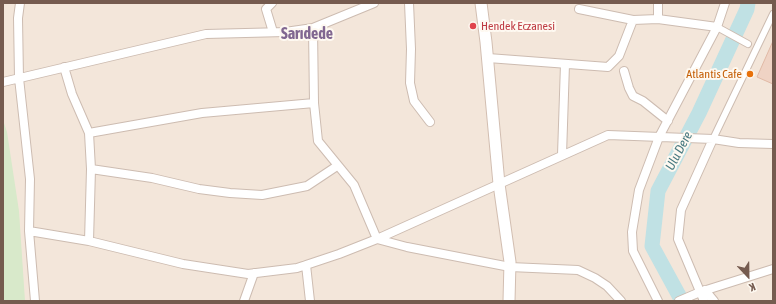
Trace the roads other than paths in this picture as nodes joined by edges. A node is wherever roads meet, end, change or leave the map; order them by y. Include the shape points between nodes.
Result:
1 (20, 3) edge
2 (272, 3) edge
3 (374, 3) edge
4 (409, 3) edge
5 (481, 3) edge
6 (658, 3) edge
7 (725, 3) edge
8 (579, 9) dead end
9 (773, 14) edge
10 (658, 19) junction
11 (633, 20) junction
12 (717, 27) junction
13 (313, 28) junction
14 (273, 32) junction
15 (748, 44) dead end
16 (488, 58) junction
17 (565, 64) junction
18 (64, 67) junction
19 (624, 71) dead end
20 (19, 78) junction
21 (3, 82) edge
22 (314, 103) junction
23 (668, 120) junction
24 (430, 122) dead end
25 (89, 133) junction
26 (659, 136) junction
27 (713, 139) junction
28 (773, 144) edge
29 (562, 156) junction
30 (337, 166) junction
31 (91, 170) junction
32 (499, 184) junction
33 (29, 231) junction
34 (377, 239) junction
35 (89, 242) junction
36 (306, 265) junction
37 (510, 267) junction
38 (773, 269) edge
39 (254, 273) junction
40 (703, 291) junction
41 (35, 301) edge
42 (244, 301) edge
43 (310, 301) edge
44 (509, 301) edge
45 (621, 301) edge
46 (658, 301) edge
47 (679, 301) edge
48 (704, 301) edge
49 (714, 301) edge

1 - 20 street
2 - 14 street via 266,9
3 - 13 street
4 - 24 street via 410,83 414,101
5 - 16 main road
6 - 10 street
7 - 12 street
8 - 11 street
9 - 27 street
10 - 11 street
10 - 12 street
11 - 17 street via 620,56 608,66
12 - 15 street
12 - 23 street
13 - 14 street
13 - 22 street
14 - 18 street via 206,34
16 - 17 street
16 - 32 main road
17 - 29 street
18 - 20 street
18 - 25 street via 72,94
19 - 23 street via 633,96
20 - 21 street
20 - 33 street via 30,179
22 - 25 street via 202,113
22 - 30 street via 318,142
23 - 26 street
25 - 31 street
26 - 27 street
26 - 29 street via 608,135
26 - 46 street via 639,190 632,232 633,251
27 - 28 street
27 - 40 street via 681,210 678,239
29 - 32 street
30 - 31 street via 308,186 262,195 199,189 152,178
30 - 34 street via 354,185
31 - 35 street
32 - 34 street
32 - 37 main road
33 - 35 street
33 - 41 street
34 - 36 street
34 - 37 street
35 - 39 street via 183,264
36 - 39 street
36 - 43 street
37 - 44 main road
37 - 45 street via 578,270 596,278
38 - 40 street
39 - 42 street
40 - 47 street
40 - 48 street
40 - 49 street

